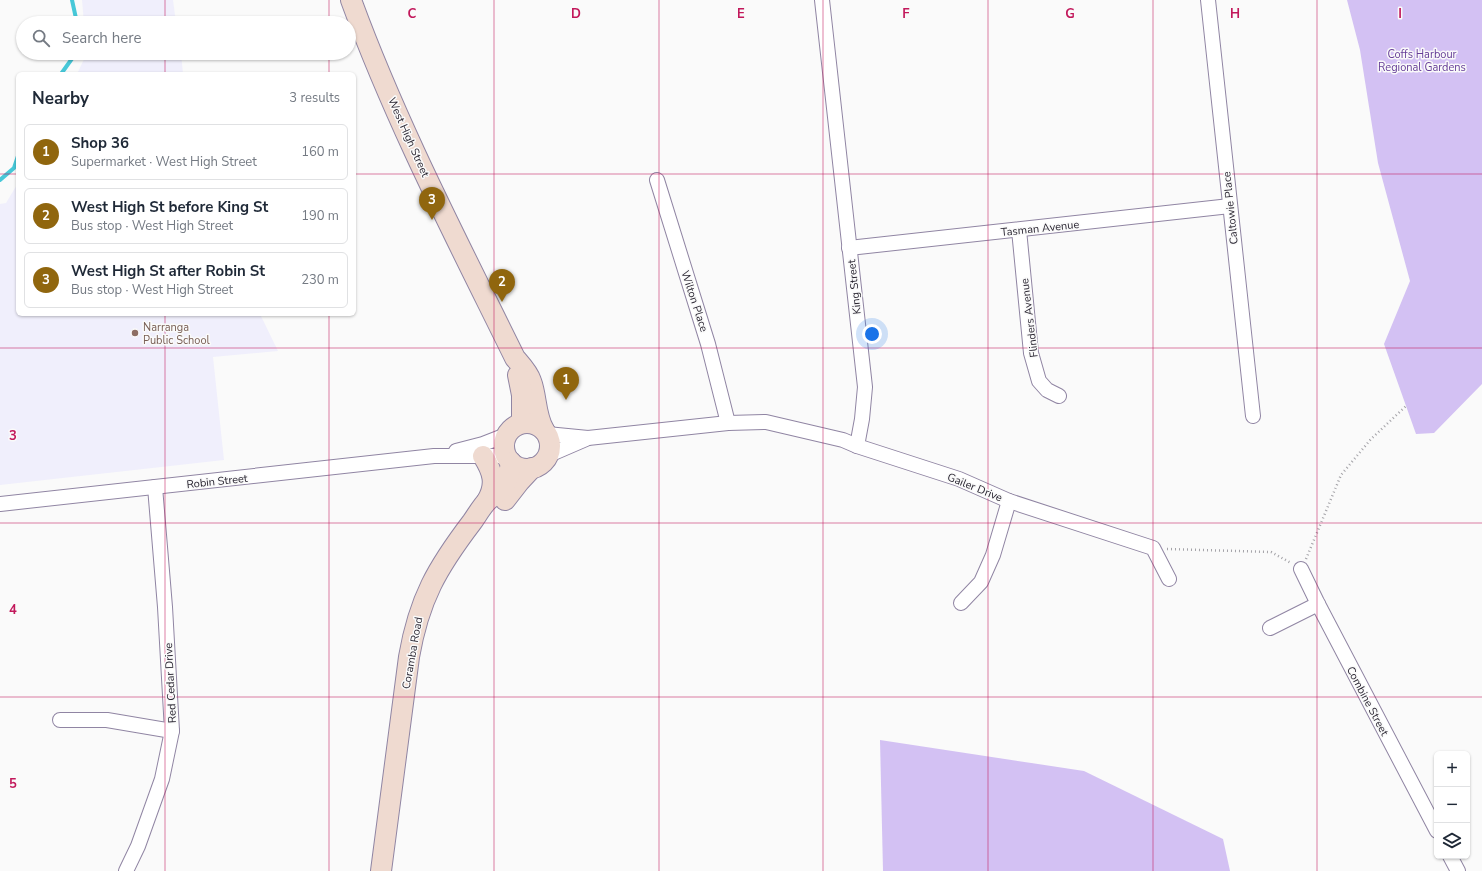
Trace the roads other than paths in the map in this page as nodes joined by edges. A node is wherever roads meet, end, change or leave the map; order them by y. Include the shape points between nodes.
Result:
1 (351, 0) edge
2 (822, 0) edge
3 (1208, 0) edge
4 (657, 180) dead end
5 (1230, 206) junction
6 (1019, 230) junction
7 (849, 248) junction
8 (515, 358) junction
9 (1059, 396) dead end
10 (1253, 416) dead end
11 (728, 422) junction
12 (522, 423) junction
13 (546, 432) junction
14 (506, 435) junction
15 (588, 438) junction
16 (857, 446) junction
17 (549, 455) junction
18 (434, 456) junction
19 (483, 456) junction
20 (509, 459) junction
21 (532, 468) junction
22 (155, 487) junction
23 (487, 501) junction
24 (1009, 501) junction
25 (0, 504) edge
26 (1301, 569) road end
27 (1169, 579) dead end
28 (960, 603) dead end
29 (1318, 604) junction
30 (1270, 628) dead end
31 (60, 720) dead end
32 (172, 731) junction
33 (1434, 825) edge
34 (1452, 859) edge
35 (126, 871) edge
36 (381, 871) edge
37 (393, 871) edge
38 (1458, 871) edge

1 - 8 main road, West High Street via 419,162
2 - 7 street, King Street
3 - 5 street, Caltowie Place
4 - 11 street, Wilton Place via 708,344
5 - 6 street, Tasman Avenue
5 - 10 street, Caltowie Place
6 - 7 street, Tasman Avenue
6 - 9 street, Flinders Avenue via 1031,353 1039,381 1047,390
7 - 16 street, King Street via 864,387
8 - 12 main road, West High Street via 522,395
8 - 13 main road, West High Street via 531,380 540,423
11 - 15 street
11 - 16 street via 766,422 843,440
12 - 13 main road via 534,423
12 - 14 main road
13 - 15 street
13 - 17 main road via 550,441
14 - 18 street, Robin Street via 483,444
14 - 20 main road via 504,449
15 - 17 street
16 - 24 street, Gailer Drive via 959,479
17 - 21 main road via 539,466
18 - 19 street, Robin Street
18 - 22 street, Robin Street
19 - 20 street, Robin Street
19 - 23 main road via 490,467 493,483
20 - 21 main road via 518,467
20 - 23 main road, Coramba Road via 506,483
21 - 37 main road, Coramba Road via 455,567 426,627
22 - 25 street, Robin Street
22 - 32 street, Red Cedar Drive
23 - 36 main road, Coramba Road via 433,579 415,627
24 - 27 street, Gailer Drive via 1153,548
24 - 28 street via 993,555 981,582
26 - 29 street, Combine Street
29 - 30 street
29 - 33 street, Combine Street
31 - 32 street via 107,720
32 - 35 street, Red Cedar Drive via 162,779 138,846
34 - 38 street

